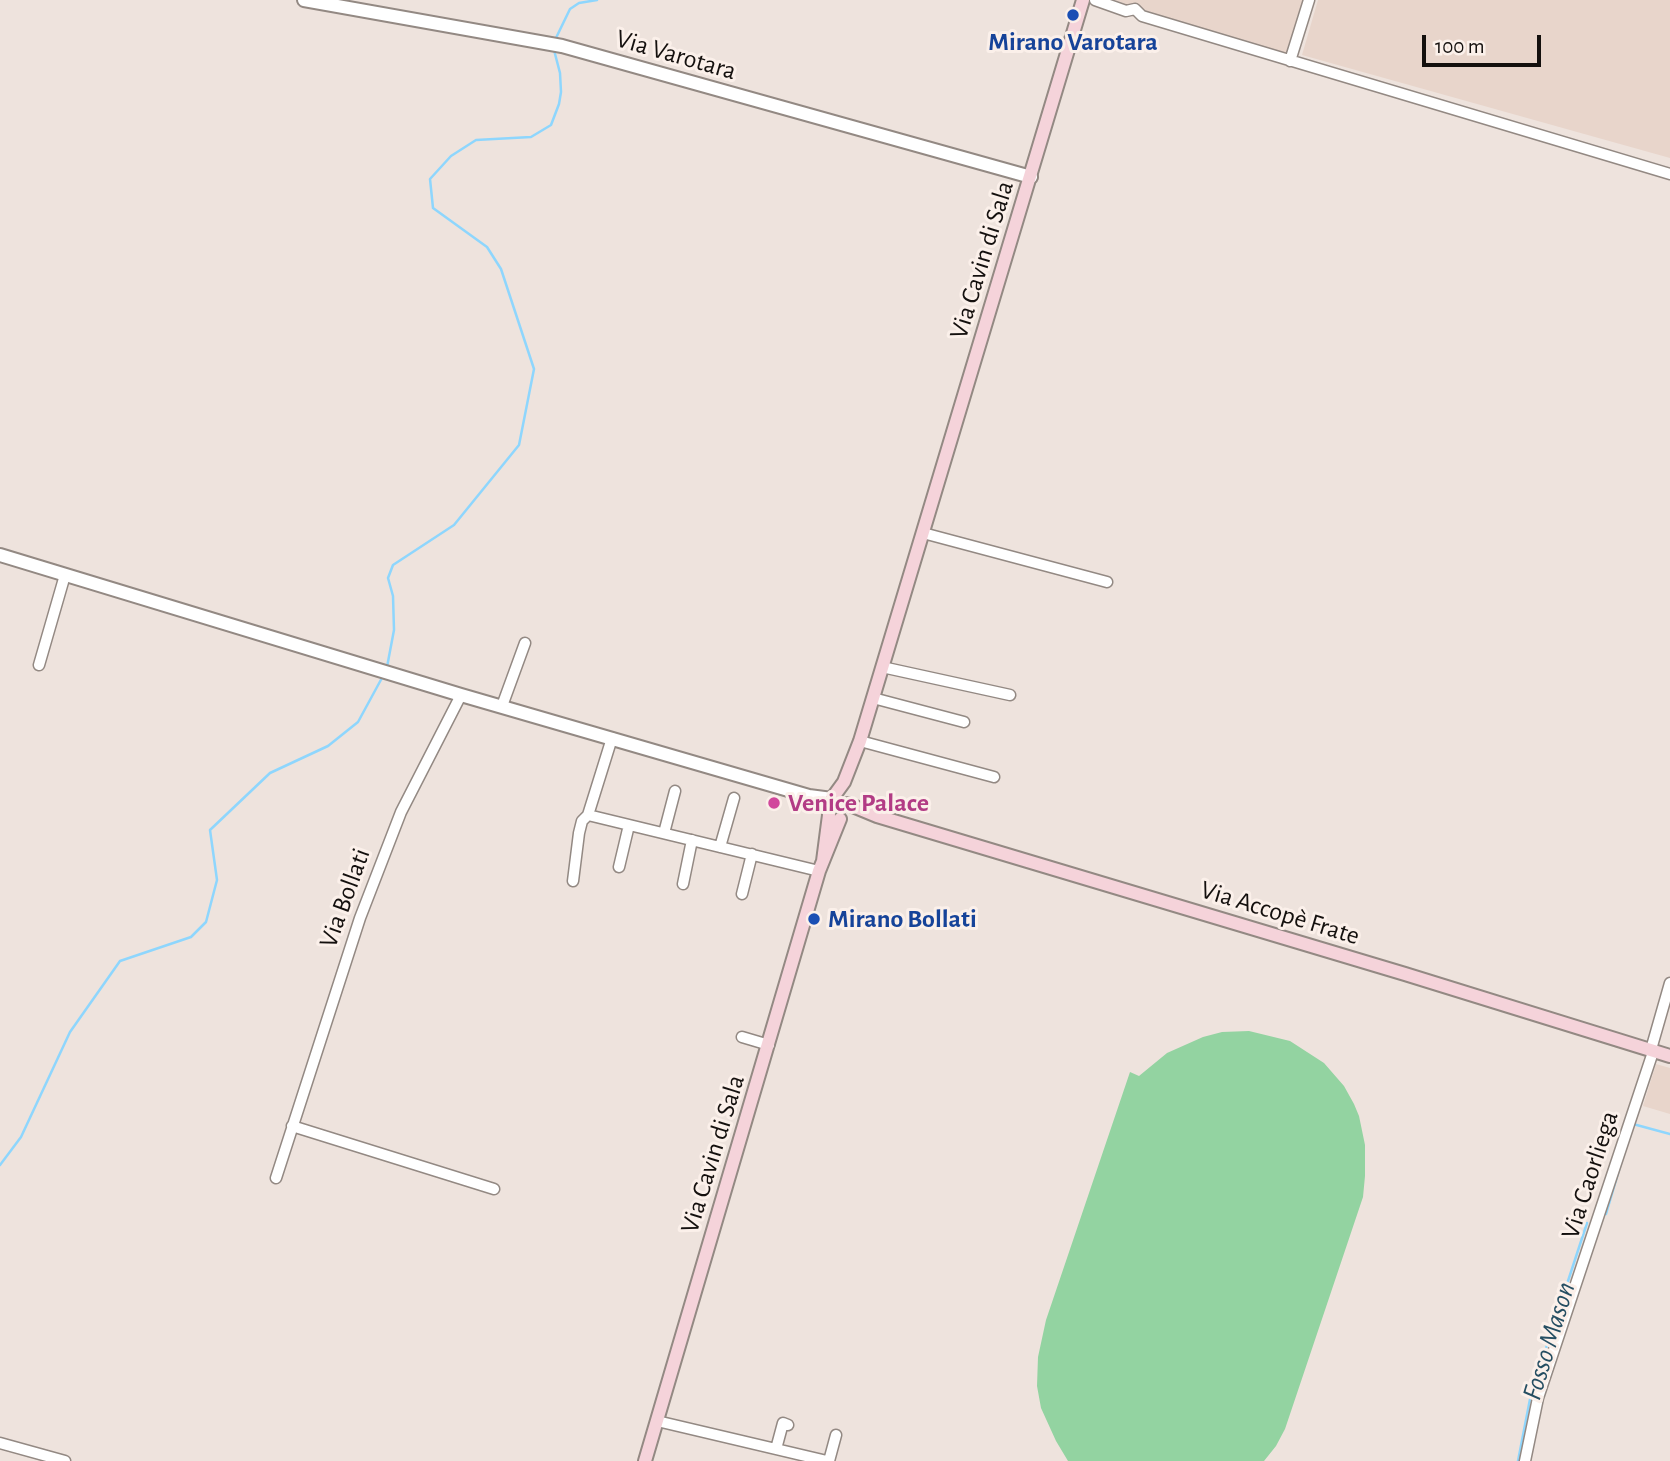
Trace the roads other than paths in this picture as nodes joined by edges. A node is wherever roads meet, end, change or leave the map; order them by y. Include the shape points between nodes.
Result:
1 (304, 0) edge
2 (1083, 0) edge
3 (1095, 0) edge
4 (1308, 0) edge
5 (1290, 61) junction
6 (1670, 174) edge
7 (1031, 177) junction
8 (923, 533) junction
9 (0, 555) edge
10 (65, 575) junction
11 (1107, 582) dead end
12 (525, 643) dead end
13 (39, 665) dead end
14 (883, 667) junction
15 (461, 695) junction
16 (1010, 695) dead end
17 (873, 698) junction
18 (502, 706) junction
19 (964, 722) dead end
20 (612, 738) junction
21 (860, 741) junction
22 (994, 777) dead end
23 (675, 791) dead end
24 (734, 799) dead end
25 (838, 808) junction
26 (588, 815) junction
27 (629, 825) junction
28 (664, 833) junction
29 (692, 840) junction
30 (720, 847) junction
31 (752, 854) junction
32 (821, 866) junction
33 (619, 867) dead end
34 (573, 881) dead end
35 (683, 884) dead end
36 (742, 894) dead end
37 (1670, 983) edge
38 (742, 1037) dead end
39 (769, 1045) junction
40 (1652, 1050) junction
41 (1670, 1056) edge
42 (292, 1126) junction
43 (276, 1178) dead end
44 (494, 1189) dead end
45 (657, 1420) junction
46 (788, 1425) dead end
47 (836, 1435) dead end
48 (0, 1443) edge
49 (776, 1449) junction
50 (65, 1461) edge
51 (645, 1461) edge
52 (828, 1461) edge
53 (1525, 1461) edge

1 - 7 street, Via Varotara via 556,45
2 - 7 main road, Via Cavin di Sala
3 - 5 street
4 - 5 street
5 - 6 street
7 - 8 main road, Via Cavin di Sala
8 - 11 street
8 - 14 main road, Via Cavin di Sala
9 - 10 street
10 - 13 street
10 - 15 street
12 - 18 street
14 - 16 street
14 - 17 main road, Via Cavin di Sala
15 - 18 street
15 - 42 street, Via Bollati via 401,812 360,918
17 - 19 street
17 - 21 main road, Via Cavin di Sala
18 - 20 street
20 - 25 street
20 - 26 street
21 - 22 street
21 - 25 main road, Via Cavin di Sala
23 - 28 street
24 - 30 street
25 - 32 main road, Via Cavin di Sala
25 - 40 main road, Via Accopè Frate
26 - 27 street
26 - 34 street via 579,833
27 - 28 street
27 - 33 street
28 - 29 street
29 - 30 street
29 - 35 street
30 - 31 street
31 - 32 street
31 - 36 street
32 - 39 main road, Via Cavin di Sala
37 - 40 street, Via Caorliega
38 - 39 street
39 - 45 main road, Via Cavin di Sala
40 - 41 main road, Via Accopè Frate
40 - 53 street, Via Caorliega via 1538,1398
42 - 43 street, Via Bollati
42 - 44 street
45 - 49 street
45 - 51 main road, Via Cavin di Sala
46 - 49 street via 783,1423
47 - 52 street
48 - 50 street
49 - 52 street

